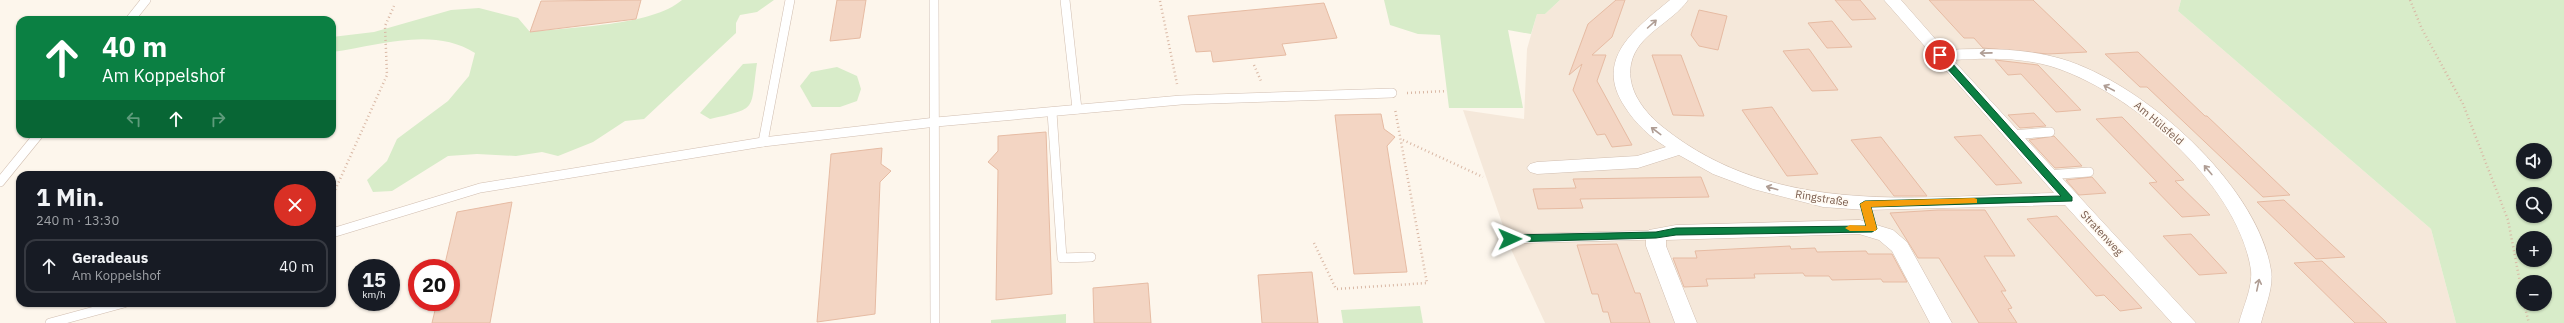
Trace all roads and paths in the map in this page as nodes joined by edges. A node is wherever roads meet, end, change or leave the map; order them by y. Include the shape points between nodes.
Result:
1 (146, 0) edge
2 (790, 0) edge
3 (934, 0) edge
4 (1065, 0) edge
5 (1680, 0) edge
6 (1892, 0) edge
7 (2410, 0) edge
8 (1160, 1) edge
9 (394, 6) dead end
10 (133, 16) edge
11 (1940, 55) junction
12 (1447, 91) dead end
13 (1392, 93) joint
14 (1181, 100) junction
15 (1078, 109) junction
16 (1052, 112) junction
17 (1396, 112) dead end
18 (936, 122) junction
19 (2050, 132) dead end
20 (2010, 135) junction
21 (35, 138) edge
22 (1403, 140) junction
23 (763, 142) junction
24 (1680, 149) junction
25 (1537, 168) dead end
26 (2089, 172) dead end
27 (2046, 174) junction
28 (1483, 177) dead end
29 (1, 180) edge
30 (336, 188) edge
31 (2069, 199) junction
32 (1865, 204) junction
33 (1872, 229) junction
34 (336, 232) edge
35 (1656, 235) junction
36 (1510, 239) dead end
37 (1314, 243) dead end
38 (1090, 257) dead end
39 (2519, 275) edge
40 (109, 307) edge
41 (2526, 311) edge
42 (50, 323) edge
43 (934, 323) edge
44 (1686, 323) edge
45 (1941, 323) edge
46 (2185, 323) edge
47 (2250, 323) edge
48 (2529, 323) edge

1 - 10 lane
2 - 23 lane
3 - 18 lane
4 - 15 lane
24 -> 5 street, Ringstraße via 1649,126 1629,102 1621,63 1638,37
6 - 11 street, Stratenweg
7 - 39 path via 2422,29 2463,104 2484,157 2508,220
8 - 14 path
9 - 30 path via 385,26 387,75
11 - 20 street, Stratenweg
47 -> 11 street, Am Hülsfeld via 2261,271 2253,237 2238,210 2208,170 2177,137 2136,102 2058,63 1996,53
12 - 13 path
13 - 14 lane
14 - 15 lane
15 - 16 lane
16 - 18 lane
16 - 38 lane via 1062,258
17 - 22 path
18 - 23 lane
18 - 43 lane
19 - 20 lane
20 - 27 street, Stratenweg
21 - 29 lane
22 - 28 path
22 - 37 path via 1427,283 1336,289
23 - 34 lane via 480,188
24 - 25 street via 1638,162
32 -> 24 street, Ringstraße via 1815,198 1748,181
26 - 27 lane
27 - 31 street, Stratenweg
31 - 32 street, Ringstraße
31 - 46 street, Stratenweg
32 - 33 street
33 - 35 street via 1676,232
33 - 45 street via 1886,235 1900,247
35 - 36 lane
35 - 44 street via 1656,246
40 - 42 lane
41 - 48 path

